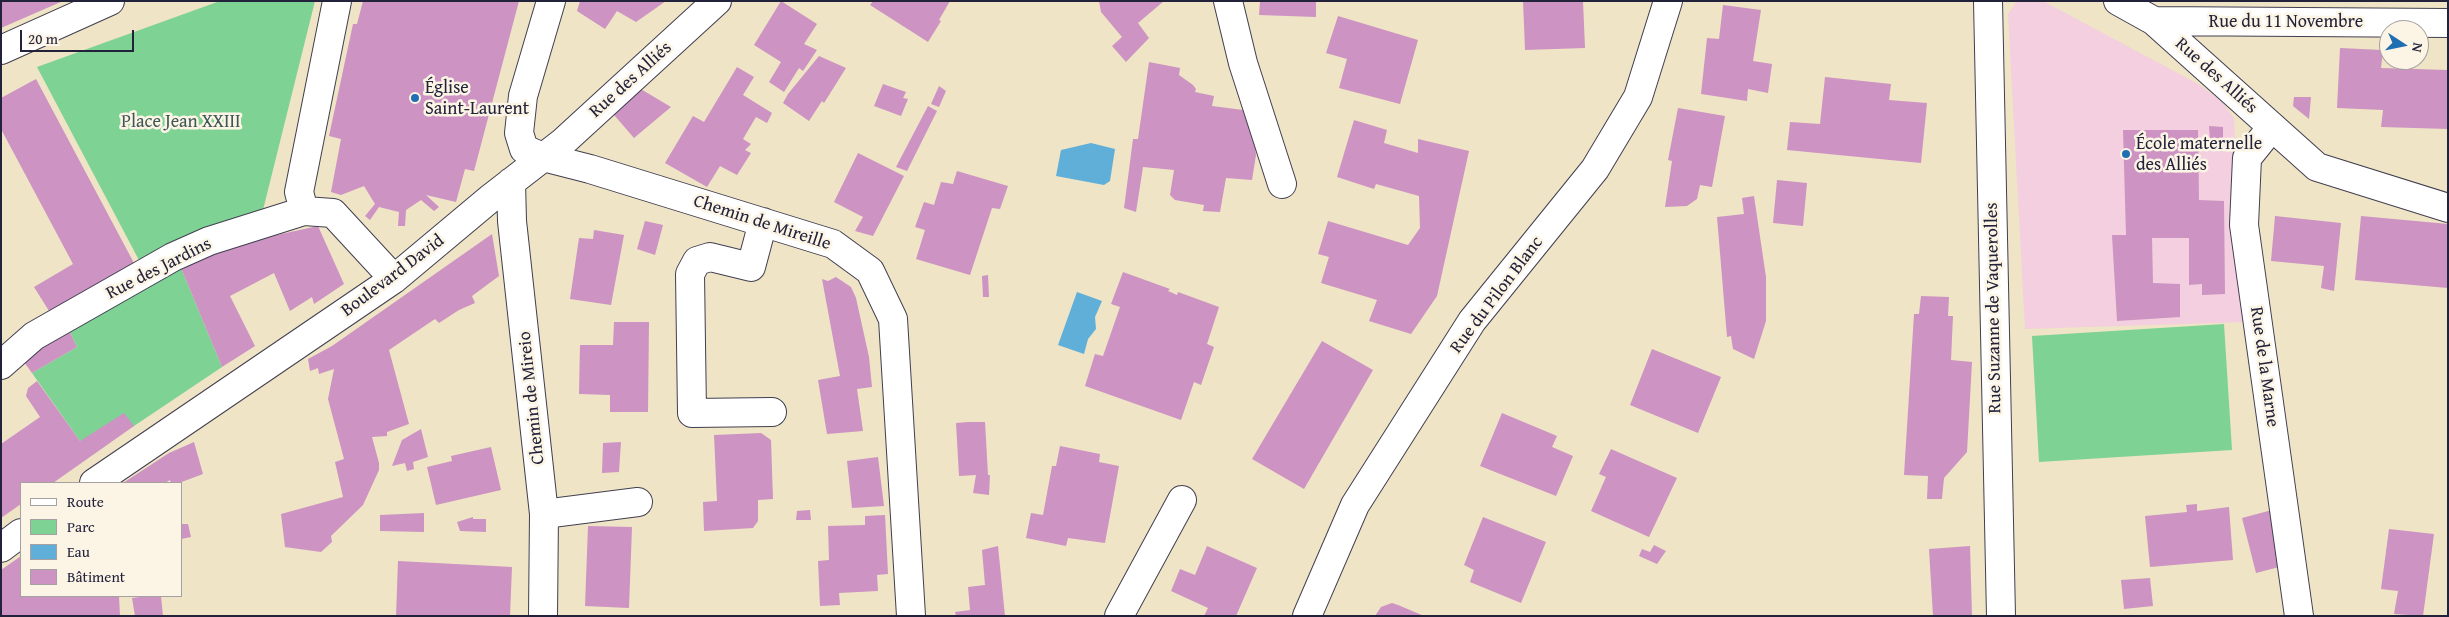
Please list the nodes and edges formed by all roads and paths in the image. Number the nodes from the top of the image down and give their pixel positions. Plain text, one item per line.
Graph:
1 (110, 1) edge
2 (337, 1) edge
3 (551, 1) edge
4 (717, 1) edge
5 (1228, 1) edge
6 (1668, 1) edge
7 (1988, 1) edge
8 (2118, 1) edge
9 (2154, 21) junction
10 (2448, 23) edge
11 (1, 50) edge
12 (2272, 126) junction
13 (543, 157) junction
14 (511, 182) junction
15 (1282, 184) dead end
16 (2448, 208) edge
17 (304, 211) junction
18 (763, 222) junction
19 (394, 279) junction
20 (1, 365) edge
21 (772, 412) dead end
22 (95, 482) edge
23 (1182, 500) dead end
24 (638, 502) dead end
25 (544, 514) junction
26 (20, 534) edge
27 (1, 548) edge
28 (543, 616) edge
29 (911, 616) edge
30 (1119, 616) edge
31 (1307, 616) edge
32 (2001, 616) edge
33 (2299, 616) edge

1 - 11 street
2 - 17 street
3 - 13 street
4 - 13 street, Rue des Alliés
5 - 15 street
6 - 31 street, Rue du Pilon Blanc
7 - 32 street, Rue Suzanne de Vaquerolles
8 - 9 street, Rue des Alliés
9 - 10 street, Rue du 11 Novembre
9 - 12 street, Rue des Alliés
12 - 16 street, Rue des Alliés
12 - 33 street, Rue de la Marne
13 - 14 street, Boulevard David
13 - 18 street, Chemin de Mireille
14 - 19 street, Boulevard David
14 - 25 street, Chemin de Mireio
17 - 19 street, Rue des Jardins
17 - 20 street, Rue des Jardins
18 - 21 street
18 - 29 street, Chemin de Mireille
19 - 22 street, Boulevard David
23 - 30 street
24 - 25 street
25 - 28 street, Chemin de Mireio
26 - 27 street

